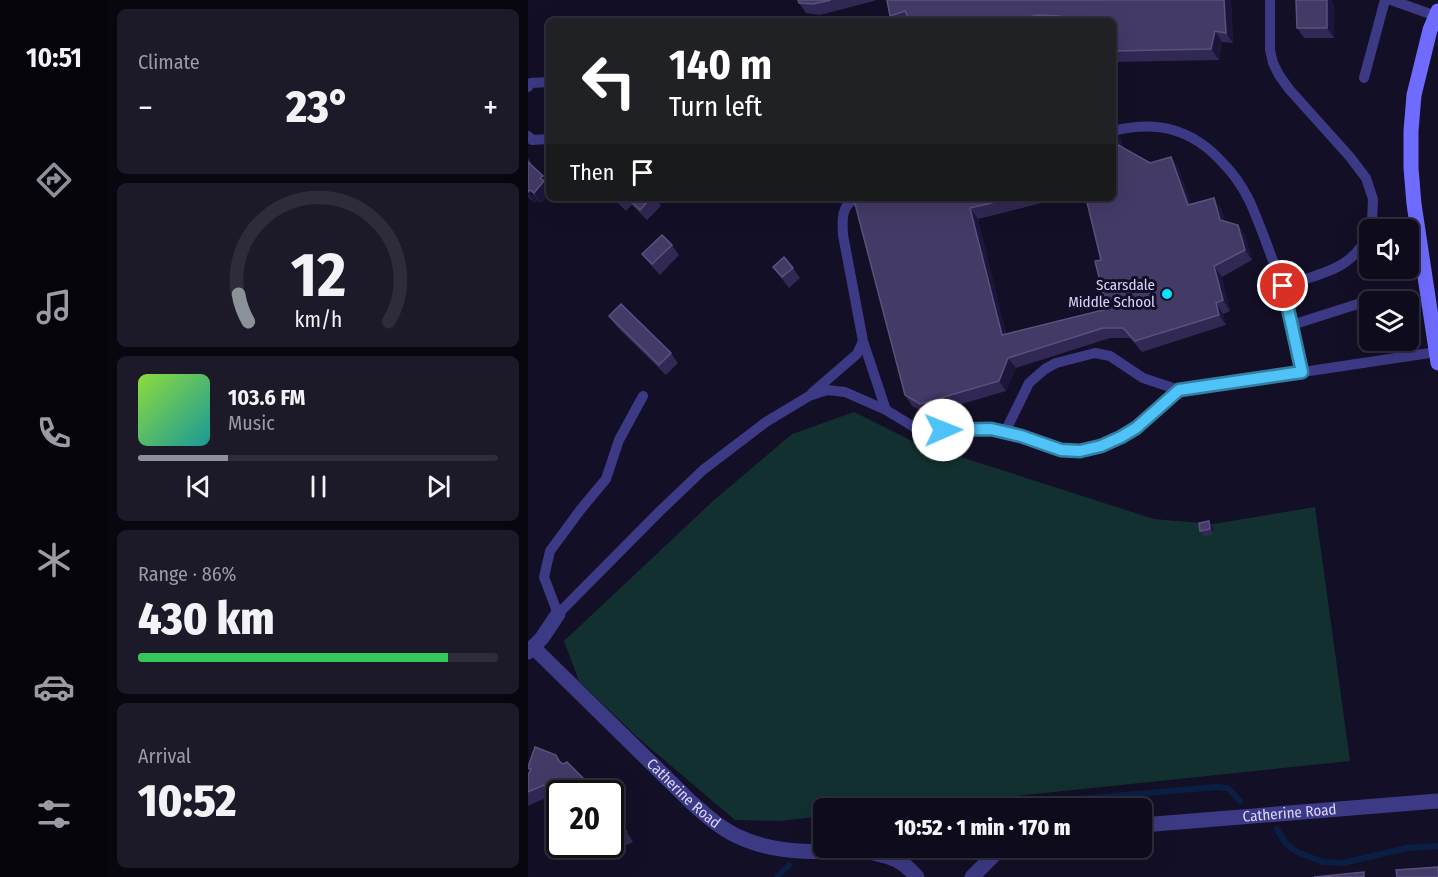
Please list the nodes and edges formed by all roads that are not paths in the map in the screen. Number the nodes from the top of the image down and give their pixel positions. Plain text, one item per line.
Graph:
1 (1270, 0) edge
2 (1385, 0) edge
3 (1391, 0) edge
4 (1437, 14) edge
5 (1364, 78) dead end
6 (546, 82) edge
7 (528, 87) edge
8 (1116, 130) edge
9 (528, 136) edge
10 (546, 139) edge
11 (850, 201) edge
12 (1372, 219) edge
13 (1359, 250) edge
14 (1283, 286) junction
15 (1359, 304) edge
16 (1434, 314) edge
17 (1292, 325) junction
18 (863, 342) junction
19 (1437, 358) edge
20 (1302, 372) junction
21 (1179, 390) junction
22 (643, 396) dead end
23 (809, 396) junction
24 (886, 410) junction
25 (1005, 432) junction
26 (558, 614) junction
27 (530, 649) edge
28 (1438, 801) edge
29 (1152, 824) edge
30 (813, 852) edge
31 (896, 858) edge
32 (991, 858) edge
33 (916, 877) edge
34 (972, 877) edge

1 - 12 lane
2 - 5 lane
3 - 4 lane
4 - 16 street
6 - 7 lane
8 - 14 lane
9 - 10 lane
11 - 18 lane
13 - 14 lane
14 - 17 lane
15 - 17 lane
16 - 19 street
17 - 20 lane
18 - 23 lane
18 - 24 lane
19 - 20 lane
20 - 21 lane
21 - 25 lane
21 - 25 lane
22 - 26 lane
23 - 24 lane
23 - 26 lane
24 - 25 lane
26 - 27 street
27 - 30 street, Catherine Road
28 - 29 street, Catherine Road
31 - 33 street
32 - 34 street

